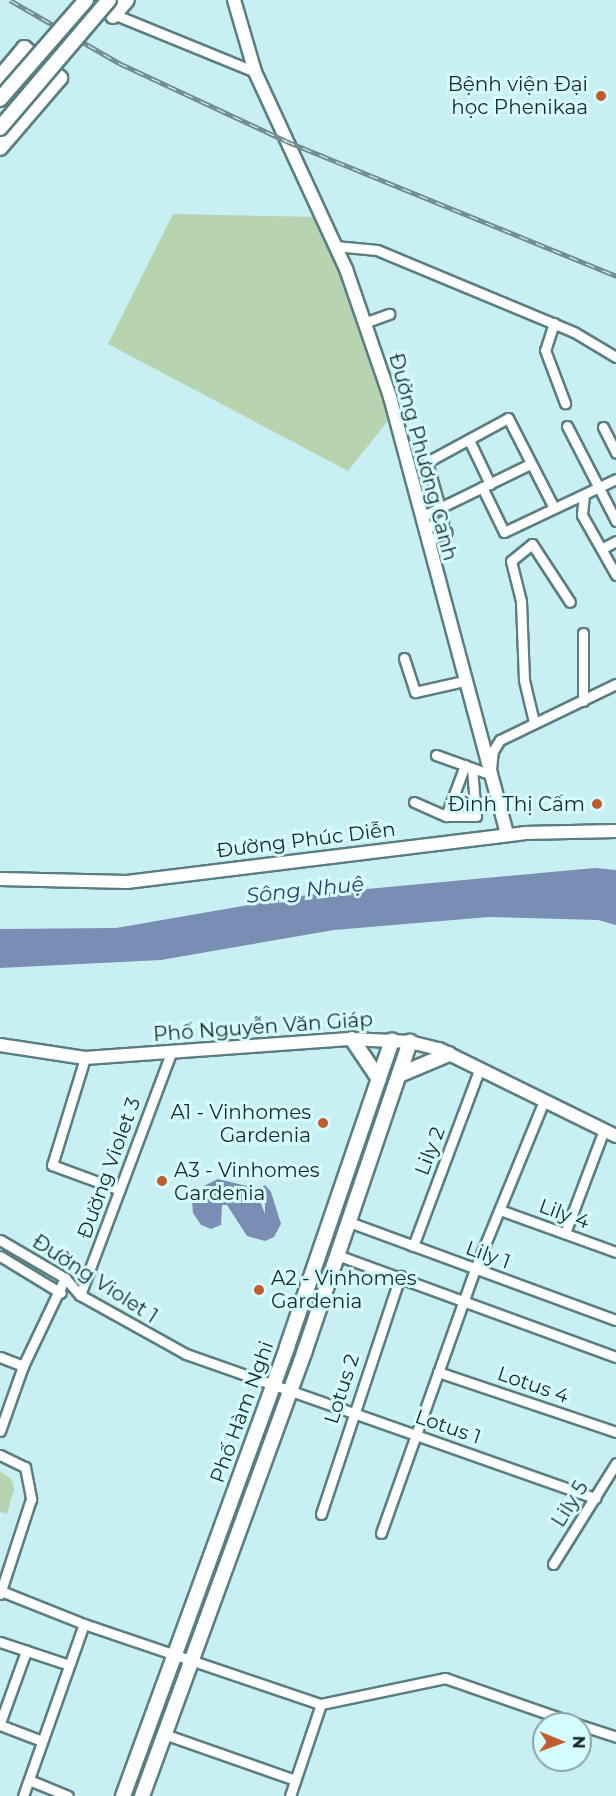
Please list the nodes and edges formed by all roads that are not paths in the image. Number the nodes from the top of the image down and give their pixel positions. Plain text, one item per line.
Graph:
1 (79, 0) edge
2 (86, 0) edge
3 (109, 0) edge
4 (128, 0) edge
5 (234, 0) edge
6 (113, 16) junction
7 (255, 72) junction
8 (0, 77) edge
9 (0, 99) edge
10 (0, 128) edge
11 (0, 148) edge
12 (335, 246) junction
13 (390, 314) dead end
14 (549, 321) junction
15 (364, 323) junction
16 (616, 357) edge
17 (565, 403) dead end
18 (567, 426) dead end
19 (603, 427) dead end
20 (469, 440) junction
21 (616, 453) edge
22 (530, 464) junction
23 (616, 479) edge
24 (486, 485) junction
25 (598, 487) junction
26 (584, 495) junction
27 (440, 508) junction
28 (554, 508) junction
29 (443, 521) dead end
30 (616, 521) edge
31 (424, 529) junction
32 (447, 532) dead end
33 (616, 541) edge
34 (603, 548) junction
35 (616, 575) edge
36 (570, 602) dead end
37 (583, 633) dead end
38 (404, 658) dead end
39 (464, 681) junction
40 (616, 684) edge
41 (583, 701) junction
42 (534, 722) junction
43 (436, 755) dead end
44 (469, 766) junction
45 (490, 776) junction
46 (414, 802) dead end
47 (446, 816) junction
48 (616, 831) edge
49 (507, 835) junction
50 (0, 879) edge
51 (352, 1039) junction
52 (392, 1040) junction
53 (410, 1041) junction
54 (0, 1045) edge
55 (171, 1053) junction
56 (449, 1054) junction
57 (85, 1058) junction
58 (480, 1068) junction
59 (399, 1075) junction
60 (379, 1079) junction
61 (544, 1101) junction
62 (604, 1130) junction
63 (616, 1136) edge
64 (120, 1191) junction
65 (500, 1210) junction
66 (349, 1222) junction
67 (565, 1233) junction
68 (0, 1240) edge
69 (413, 1246) junction
70 (616, 1252) edge
71 (337, 1255) junction
72 (0, 1256) edge
73 (475, 1269) junction
74 (400, 1276) junction
75 (65, 1278) junction
76 (61, 1293) junction
77 (80, 1295) junction
78 (464, 1299) junction
79 (616, 1320) edge
80 (0, 1357) edge
81 (616, 1358) edge
82 (23, 1366) junction
83 (438, 1372) junction
84 (273, 1384) junction
85 (290, 1391) junction
86 (353, 1413) junction
87 (0, 1431) edge
88 (616, 1432) edge
89 (416, 1434) junction
90 (0, 1455) edge
91 (616, 1463) edge
92 (595, 1498) junction
93 (321, 1514) dead end
94 (381, 1533) dead end
95 (553, 1564) dead end
96 (1, 1592) edge
97 (84, 1624) junction
98 (0, 1642) edge
99 (26, 1651) junction
100 (173, 1654) junction
101 (191, 1661) junction
102 (69, 1665) junction
103 (321, 1704) junction
104 (541, 1712) edge
105 (0, 1724) edge
106 (592, 1729) edge
107 (164, 1734) junction
108 (616, 1737) edge
109 (42, 1741) junction
110 (29, 1780) junction
111 (295, 1780) junction
112 (22, 1796) edge
113 (68, 1796) edge
114 (123, 1796) edge
115 (142, 1796) edge
116 (290, 1796) edge

1 - 6 street
2 - 9 main road, bridge
3 - 10 main road, bridge
4 - 6 main road
5 - 7 street, Đường Phương Canh
6 - 7 street
7 - 12 street, Đường Phương Canh
8 - 11 main road
12 - 14 street
12 - 15 street, Đường Phương Canh
13 - 15 street
14 - 16 street
14 - 17 street
15 - 31 street, Đường Phương Canh
18 - 25 street
19 - 21 street
20 - 22 street
20 - 24 street
20 - 27 street
22 - 24 street
22 - 28 street
23 - 25 street
24 - 27 street
24 - 28 street
25 - 26 street
25 - 30 street
26 - 28 street
26 - 34 street
27 - 31 street
29 - 31 street
31 - 32 street
31 - 39 street, Đường Phương Canh
33 - 34 street
34 - 35 street
36 - 42 street
37 - 41 street
38 - 39 street
39 - 45 street, Đường Phương Canh
40 - 41 street
41 - 42 street
42 - 45 street
43 - 44 street
44 - 45 street
44 - 47 street
44 - 47 street
45 - 49 street, Đường Phương Canh
46 - 47 street
48 - 49 street, Đường Phúc Diễn
49 - 50 street, Đường Phúc Diễn
51 - 52 street, Phố Nguyễn Văn Giáp
51 - 55 street, Phố Nguyễn Văn Giáp
51 - 60 main road
52 - 53 street, Phố Nguyễn Văn Giáp
52 - 60 main road, Phố Hàm Nghi
53 - 56 street, Phố Nguyễn Văn Giáp
53 - 59 main road, Phố Hàm Nghi
54 - 57 street, Phố Nguyễn Văn Giáp
55 - 57 street, Phố Nguyễn Văn Giáp
55 - 64 street, Đường Violet 3
56 - 58 street, Phố Nguyễn Văn Giáp
56 - 59 main road
57 - 64 street
58 - 61 street, Phố Nguyễn Văn Giáp
58 - 69 street, Lily 2
59 - 66 main road, Phố Hàm Nghi
60 - 84 main road, Phố Hàm Nghi
61 - 62 street, Phố Nguyễn Văn Giáp
61 - 65 street
62 - 63 street, Phố Nguyễn Văn Giáp
62 - 67 street
64 - 77 street, Đường Violet 3
65 - 67 street, Lily 4
65 - 73 street
66 - 69 street, Lily 1
66 - 71 main road, Phố Hàm Nghi
67 - 70 street, Lily 4
68 - 75 street, Đường Violet 1
69 - 73 street, Lily 1
71 - 74 street
71 - 85 main road, Phố Hàm Nghi
72 - 76 street
73 - 78 street
73 - 79 street, Lily 1
74 - 78 street
74 - 86 street, Lotus 2
75 - 76 street
75 - 77 street, Đường Violet 1
76 - 82 street
77 - 84 street, Đường Violet 1
78 - 81 street
78 - 83 street
80 - 82 street
82 - 87 street
83 - 88 street, Lotus 4
83 - 89 street
84 - 85 street, Đường Violet 1
84 - 100 main road, Phố Hàm Nghi
85 - 86 street, Lotus 1
85 - 101 main road, Phố Hàm Nghi
86 - 89 street, Lotus 1
86 - 93 street, Lotus 2
89 - 92 street, Lotus 1
89 - 94 street
90 - 96 street
91 - 92 street, Lily 5
92 - 95 street, Lily 5
96 - 97 street
97 - 100 street
97 - 102 street
98 - 99 street
99 - 102 street
99 - 105 street
100 - 101 street
100 - 114 main road, Phố Hàm Nghi
101 - 103 street
101 - 107 main road, Phố Hàm Nghi
102 - 109 street
103 - 104 street
103 - 111 street
105 - 109 street
106 - 108 street
107 - 111 street
107 - 115 main road, Phố Hàm Nghi
109 - 110 street
110 - 112 street
110 - 113 street
111 - 116 street

